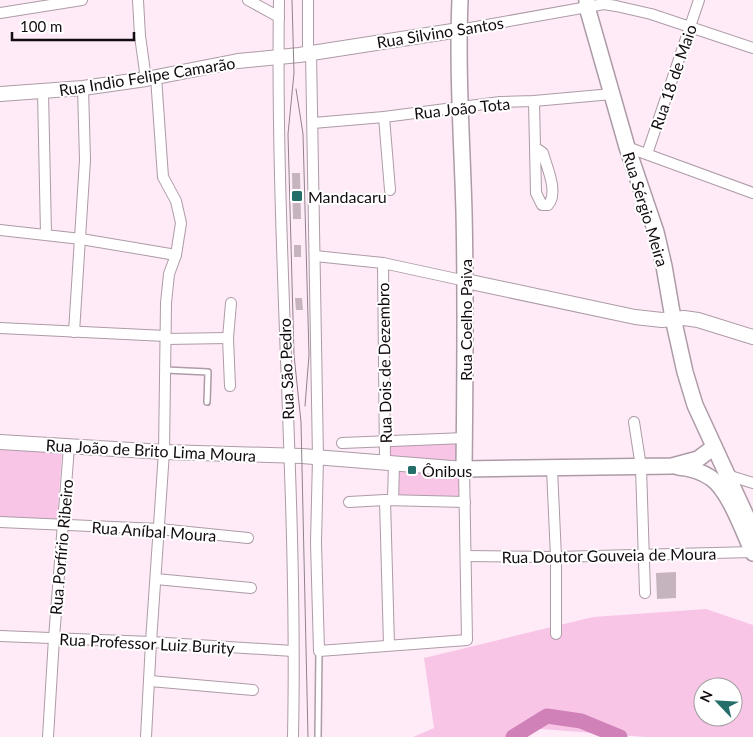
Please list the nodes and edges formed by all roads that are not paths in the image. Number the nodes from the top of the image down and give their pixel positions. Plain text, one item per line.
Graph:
1 (82, 0) edge
2 (138, 0) edge
3 (248, 0) edge
4 (279, 0) edge
5 (308, 0) edge
6 (460, 0) edge
7 (699, 0) edge
8 (587, 4) edge
9 (0, 13) edge
10 (279, 17) junction
11 (690, 26) junction
12 (459, 30) junction
13 (753, 48) edge
14 (310, 53) junction
15 (293, 55) joint
16 (278, 56) junction
17 (151, 78) junction
18 (83, 88) junction
19 (43, 92) junction
20 (0, 94) edge
21 (612, 94) junction
22 (534, 101) junction
23 (462, 107) junction
24 (384, 117) junction
25 (313, 123) junction
26 (627, 147) junction
27 (536, 148) junction
28 (647, 154) junction
29 (390, 190) dead end
30 (753, 192) edge
31 (0, 230) edge
32 (46, 234) junction
33 (81, 239) junction
34 (176, 255) junction
35 (315, 256) junction
36 (383, 263) junction
37 (466, 281) junction
38 (231, 303) dead end
39 (672, 318) junction
40 (0, 328) edge
41 (74, 332) junction
42 (753, 337) edge
43 (166, 338) junction
44 (228, 338) junction
45 (166, 370) junction
46 (230, 386) dead end
47 (207, 402) dead end
48 (634, 422) dead end
49 (464, 438) junction
50 (385, 441) junction
51 (0, 442) edge
52 (342, 443) dead end
53 (69, 447) junction
54 (714, 447) junction
55 (164, 452) junction
56 (296, 456) junction
57 (318, 458) junction
58 (390, 464) junction
59 (672, 466) junction
60 (641, 467) junction
61 (464, 469) junction
62 (552, 469) junction
63 (727, 475) junction
64 (753, 483) edge
65 (389, 500) junction
66 (349, 502) dead end
67 (464, 502) junction
68 (0, 522) edge
69 (62, 525) junction
70 (159, 530) junction
71 (753, 531) edge
72 (248, 538) dead end
73 (753, 552) edge
74 (643, 555) junction
75 (466, 556) junction
76 (556, 557) junction
77 (156, 579) junction
78 (252, 588) dead end
79 (645, 593) dead end
80 (556, 634) dead end
81 (0, 636) edge
82 (54, 638) junction
83 (151, 642) junction
84 (389, 645) junction
85 (319, 650) junction
86 (293, 651) junction
87 (150, 681) junction
88 (254, 690) dead end
89 (48, 737) edge
90 (146, 737) edge
91 (293, 737) edge
92 (318, 737) edge

1 - 9 street
2 - 17 street
3 - 10 street
4 - 10 street, Rua São Pedro
5 - 14 street, Rua São Pedro
6 - 12 main road, Rua Coelho Paiva
7 - 11 street, Rua 18 de Maio
8 - 11 street, Rua Silvino Santos
8 - 12 street, Rua Silvino Santos
8 - 21 main road, Rua Sérgio Meira
10 - 16 street, Rua São Pedro
11 - 13 street, Rua Silvino Santos
11 - 28 street, Rua 18 de Maio
12 - 14 street, Rua Silvino Santos
12 - 23 main road, Rua Coelho Paiva
14 - 15 street, Rua Silvino Santos
14 - 25 street, Rua São Pedro
15 - 16 street, Rua Indio Felipe Camarão
16 - 17 street, Rua Indio Felipe Camarão
16 - 56 street, Rua São Pedro
17 - 18 street, Rua Indio Felipe Camarão
17 - 34 street
18 - 19 street, Rua Indio Felipe Camarão
18 - 33 street
19 - 20 street, Rua Indio Felipe Camarão
19 - 32 street
21 - 22 street, Rua João Tota
21 - 26 main road, Rua Sérgio Meira
22 - 23 street, Rua João Tota
22 - 27 street
23 - 24 street, Rua João Tota
23 - 37 main road, Rua Coelho Paiva
24 - 25 street, Rua João Tota
24 - 29 street
25 - 35 street, Rua São Pedro
26 - 28 street
26 - 39 main road, Rua Sérgio Meira
27 - 27 street
28 - 30 street
31 - 32 street
32 - 33 street
33 - 34 street
33 - 41 street
34 - 43 street
35 - 36 street
35 - 57 street, Rua São Pedro
36 - 37 street
36 - 50 street, Rua Dois de Dezembro
37 - 39 street
37 - 49 main road, Rua Coelho Paiva
38 - 44 street
39 - 42 street
39 - 54 main road, Rua Sérgio Meira
40 - 41 street
41 - 43 street
43 - 44 street
43 - 45 street
44 - 46 street
45 - 47 lane
45 - 55 street
48 - 60 street
49 - 50 street
49 - 61 main road, Rua Coelho Paiva
50 - 52 street
50 - 58 street, Rua Dois de Dezembro
51 - 53 street, Rua João de Brito Lima Moura
53 - 55 street, Rua João de Brito Lima Moura
53 - 69 street, Rua Porfírio Ribeiro
54 - 59 main road
54 - 63 main road, Rua Sérgio Meira
55 - 56 street, Rua João de Brito Lima Moura
55 - 70 street
56 - 57 street, Rua João de Brito Lima Moura
56 - 86 street, Rua São Pedro
57 - 58 street, Rua João de Brito Lima Moura
57 - 85 street, Rua São Pedro
58 - 61 street, Rua João de Brito Lima Moura
58 - 65 street, Rua Dois de Dezembro
59 - 60 main road
59 - 73 main road
60 - 62 main road
60 - 74 street
61 - 62 main road
61 - 67 street, Rua Coelho Paiva
62 - 76 street
63 - 64 street
63 - 71 main road, Rua Sérgio Meira
65 - 66 street
65 - 67 street
65 - 84 street, Rua Dois de Dezembro
67 - 75 street, Rua Coelho Paiva
68 - 69 street, Rua Aníbal Moura
69 - 70 street, Rua Aníbal Moura
69 - 82 street, Rua Porfírio Ribeiro
70 - 72 street, Rua Aníbal Moura
70 - 77 street
73 - 74 street, Rua Doutor Gouveia de Moura
74 - 76 street, Rua Doutor Gouveia de Moura
74 - 79 street
75 - 76 street, Rua Doutor Gouveia de Moura
75 - 84 street, Rua Coelho Paiva
76 - 80 street
77 - 78 street
77 - 83 street
81 - 82 street, Rua Professor Luiz Burity
82 - 83 street, Rua Professor Luiz Burity
82 - 89 street, Rua Porfírio Ribeiro
83 - 86 street, Rua Professor Luiz Burity
83 - 87 street
84 - 85 street
85 - 92 lane
86 - 91 street, Rua São Pedro
87 - 88 street
87 - 90 street

